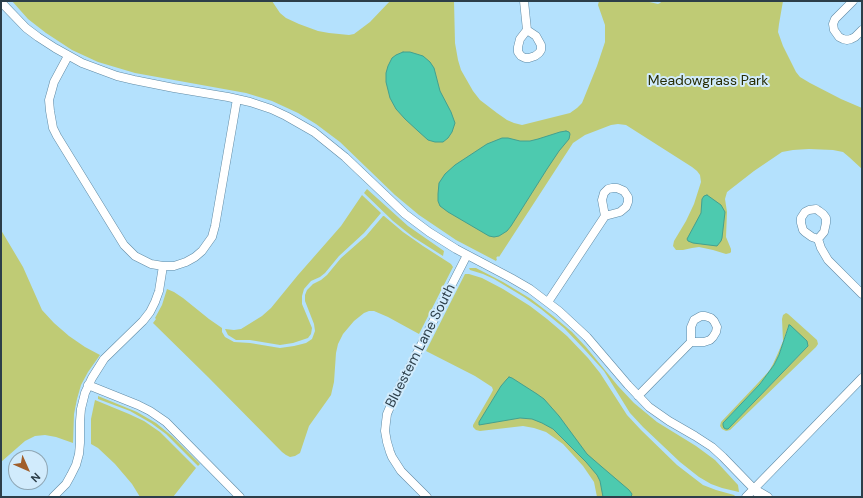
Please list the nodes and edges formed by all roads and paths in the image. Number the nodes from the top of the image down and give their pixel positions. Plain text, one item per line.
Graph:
1 (524, 1) edge
2 (853, 1) edge
3 (1, 3) edge
4 (527, 30) dead end
5 (862, 30) edge
6 (68, 56) junction
7 (237, 99) junction
8 (605, 216) dead end
9 (818, 239) dead end
10 (467, 255) junction
11 (163, 266) junction
12 (862, 294) edge
13 (548, 302) junction
14 (691, 342) dead end
15 (862, 378) edge
16 (88, 386) junction
17 (638, 396) junction
18 (754, 488) junction
19 (53, 497) edge
20 (240, 497) edge
21 (427, 497) edge
22 (746, 497) edge
23 (760, 497) edge
24 (768, 497) edge

1 - 4 street
2 - 5 street
3 - 6 street
6 - 7 street
6 - 11 street
7 - 10 street
7 - 11 street
8 - 13 street
9 - 12 street
10 - 13 street
10 - 21 street, Bluestem Lane South
11 - 16 street
13 - 17 street
14 - 17 street
15 - 18 street
16 - 19 street
16 - 20 street
17 - 18 street
18 - 22 street
18 - 23 street
18 - 24 street

